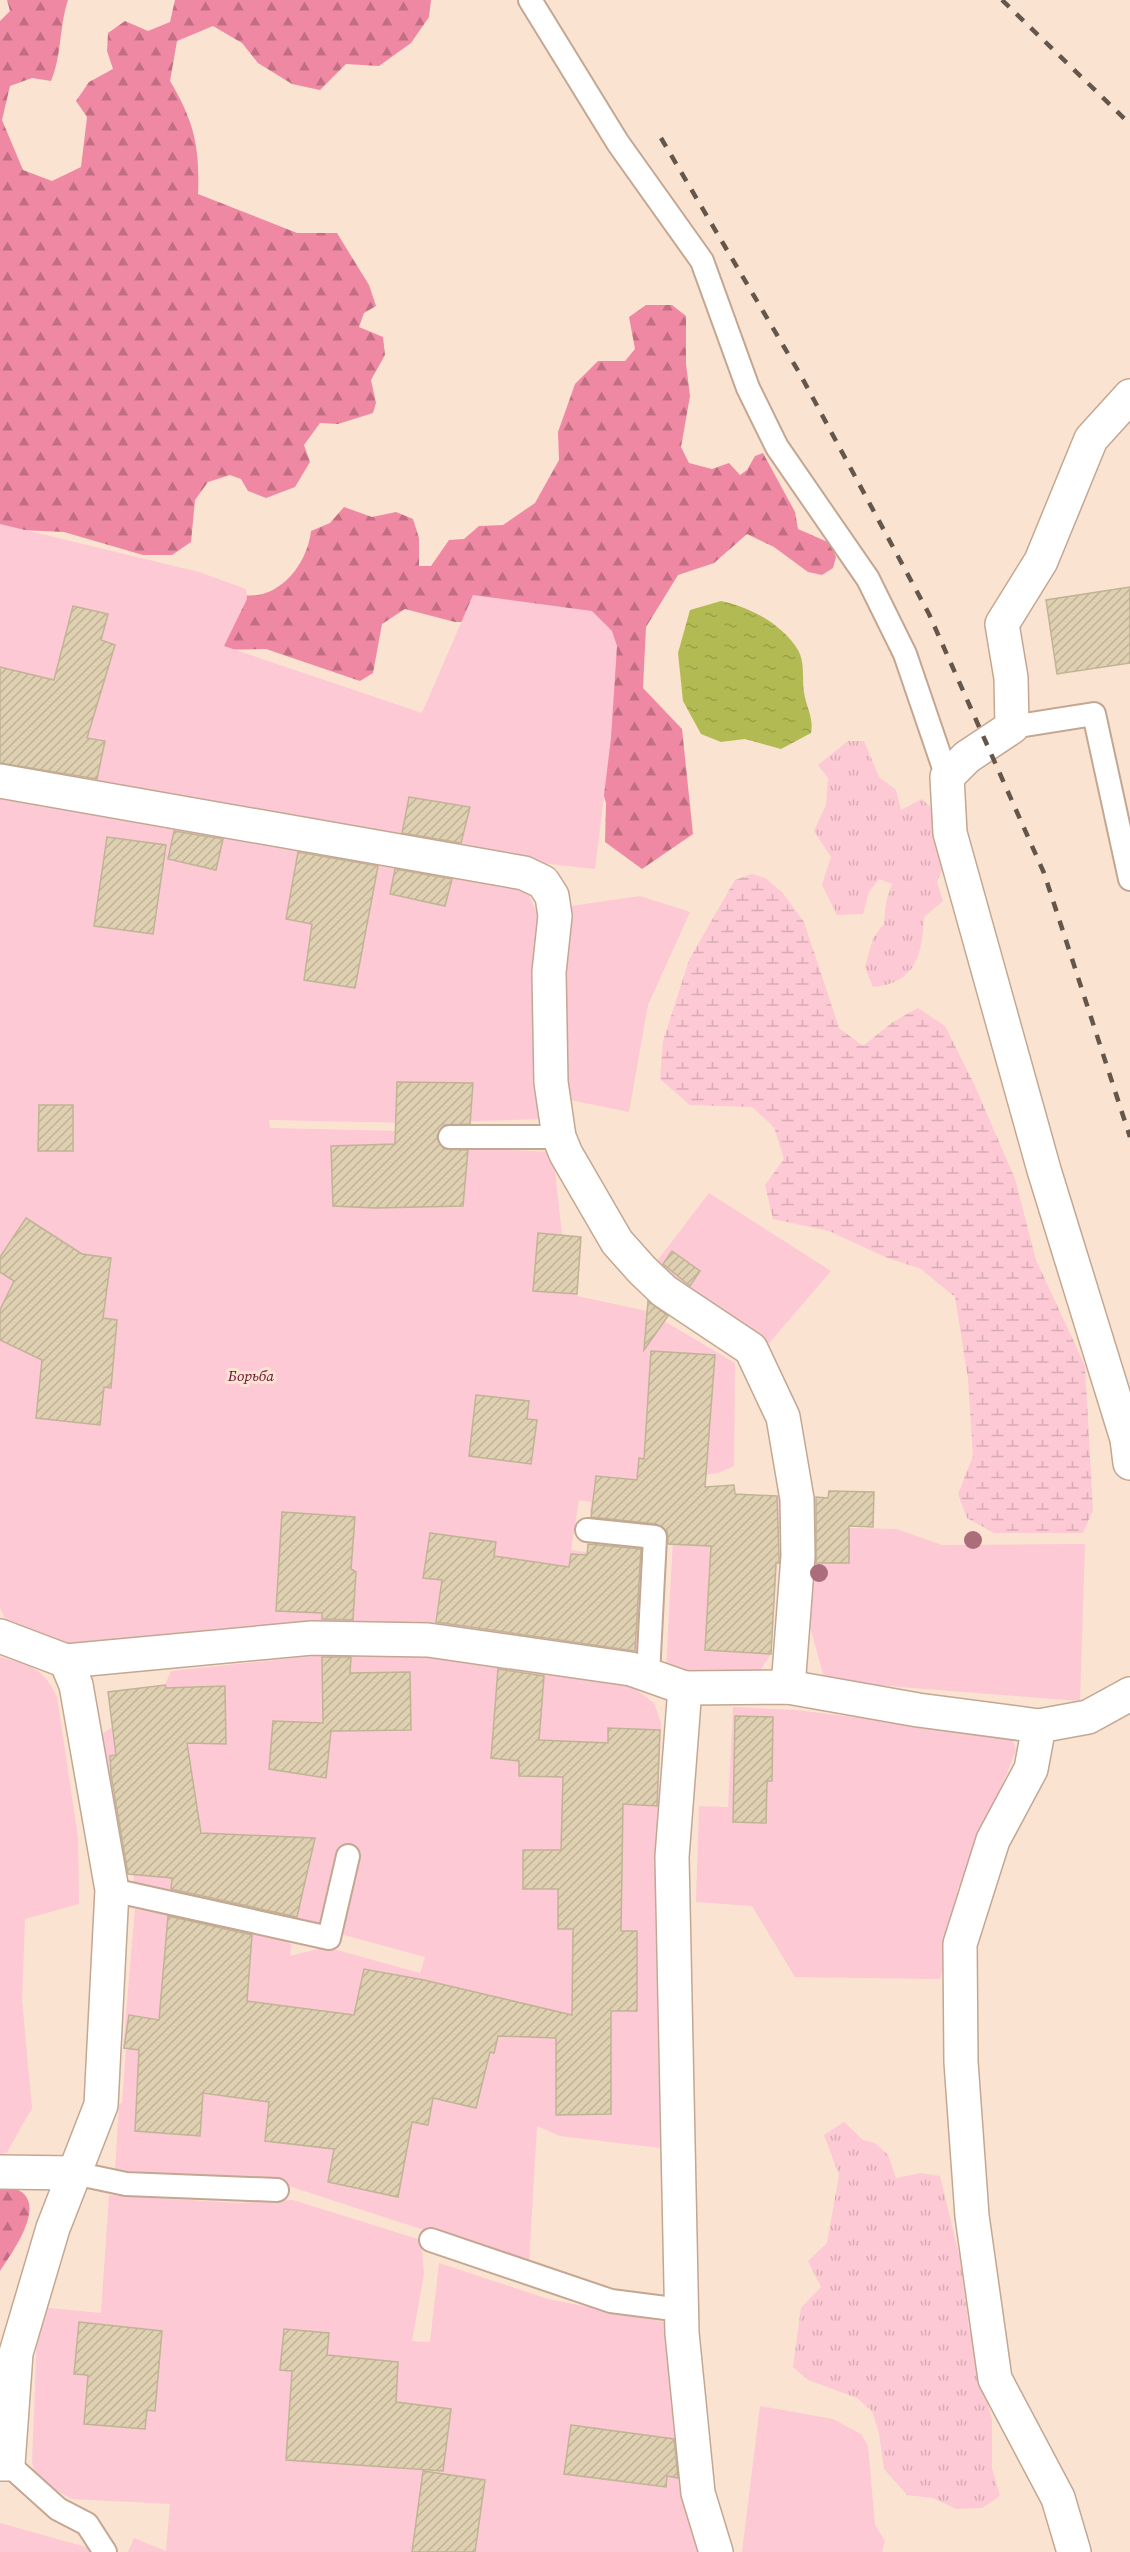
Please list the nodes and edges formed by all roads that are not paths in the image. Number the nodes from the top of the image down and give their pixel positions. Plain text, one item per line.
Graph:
1 (530, 0) edge
2 (1130, 396) edge
3 (1012, 727) junction
4 (947, 777) junction
5 (0, 782) edge
6 (1130, 879) edge
7 (450, 1137) dead end
8 (559, 1137) junction
9 (1130, 1463) edge
10 (587, 1530) dead end
11 (0, 1636) edge
12 (66, 1661) junction
13 (648, 1675) junction
14 (788, 1687) junction
15 (685, 1688) junction
16 (1130, 1695) edge
17 (1039, 1726) junction
18 (348, 1856) dead end
19 (112, 1890) junction
20 (0, 2172) edge
21 (74, 2173) junction
22 (277, 2190) dead end
23 (431, 2240) dead end
24 (681, 2310) junction
25 (4, 2464) edge
26 (105, 2552) edge
27 (717, 2552) edge
28 (1074, 2552) edge

1 - 4 lane
2 - 3 street
3 - 4 street
3 - 6 lane
4 - 9 street
5 - 8 street
7 - 8 lane
8 - 14 street
10 - 13 lane
11 - 12 street
12 - 13 street
12 - 19 street
13 - 15 street
14 - 15 street
14 - 17 street
15 - 24 street
16 - 17 street
17 - 28 street
18 - 19 lane
19 - 21 street
20 - 21 street
21 - 22 lane
21 - 25 street
23 - 24 lane
24 - 27 street
25 - 26 lane

